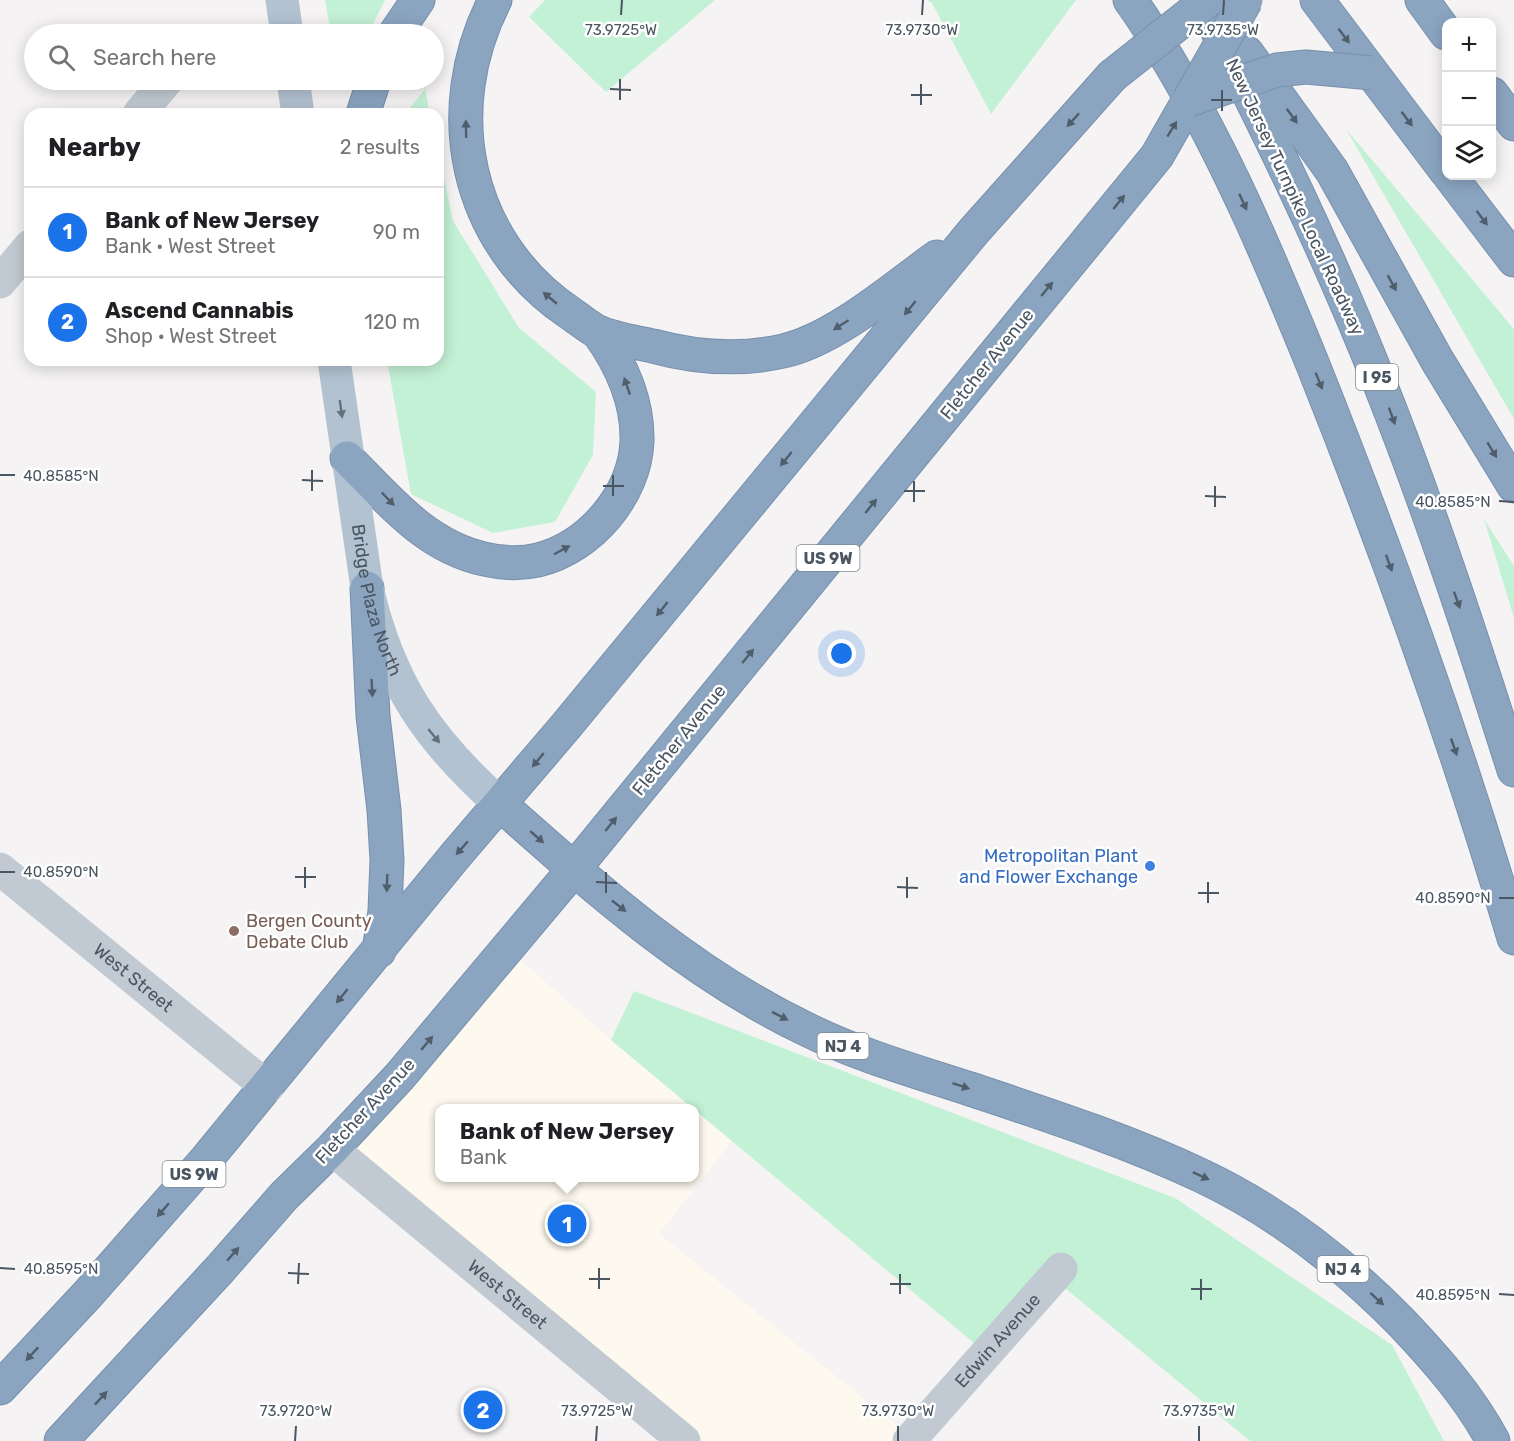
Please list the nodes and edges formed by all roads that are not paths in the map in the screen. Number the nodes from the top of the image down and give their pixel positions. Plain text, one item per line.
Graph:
1 (282, 0) edge
2 (418, 0) edge
3 (495, 0) edge
4 (1130, 0) edge
5 (1202, 0) edge
6 (1209, 0) edge
7 (1246, 0) edge
8 (1317, 0) edge
9 (1422, 0) edge
10 (285, 24) edge
11 (402, 24) edge
12 (1442, 28) edge
13 (1372, 72) junction
14 (1263, 75) junction
15 (159, 90) edge
16 (294, 90) edge
17 (371, 90) edge
18 (1190, 100) junction
19 (1496, 101) edge
20 (144, 108) edge
21 (297, 108) edge
22 (365, 108) edge
23 (1514, 124) edge
24 (1442, 166) edge
25 (1453, 180) edge
26 (974, 231) junction
27 (24, 253) edge
28 (1514, 260) edge
29 (0, 282) edge
30 (598, 332) junction
31 (335, 366) edge
32 (348, 458) junction
33 (1514, 486) edge
34 (368, 588) junction
35 (1514, 770) edge
36 (500, 804) junction
37 (0, 869) edge
38 (574, 869) junction
39 (1514, 938) edge
40 (379, 951) junction
41 (267, 1087) junction
42 (332, 1149) junction
43 (1061, 1269) dead end
44 (0, 1388) edge
45 (62, 1441) edge
46 (684, 1441) edge
47 (909, 1441) edge
48 (1493, 1441) edge

1 - 10 main road
2 - 11 highway
30 -> 3 highway
4 -> 39 highway
5 -> 35 highway, New Jersey Turnpike Local Roadway / I 95
6 - 14 highway
6 -> 26 highway, US 9W, bridge
7 - 18 highway, Fletcher Avenue / US 9W, bridge
8 -> 13 highway
9 - 12 highway
13 - 14 highway, bridge
13 -> 24 highway
14 - 18 highway, bridge
14 -> 33 highway
15 - 20 street
16 - 21 main road
17 - 22 highway
38 -> 18 highway, Fletcher Avenue / US 9W
19 - 23 highway
25 -> 28 highway
26 -> 30 highway
26 -> 36 highway, US 9W
27 - 29 street
32 -> 30 highway
31 -> 32 main road, Bridge Plaza North
32 - 34 main road, Bridge Plaza North
34 -> 36 main road, Bridge Plaza North
34 -> 40 highway
36 -> 38 highway, NJ 4
36 -> 40 highway, US 9W
37 - 41 street, West Street
42 -> 38 highway, Fletcher Avenue / US 9W
38 -> 48 highway, NJ 4
40 -> 41 highway, US 9W
41 -> 44 highway, US 9W
45 -> 42 highway, Fletcher Avenue / US 9W
42 - 46 street, West Street
43 - 47 street, Edwin Avenue

